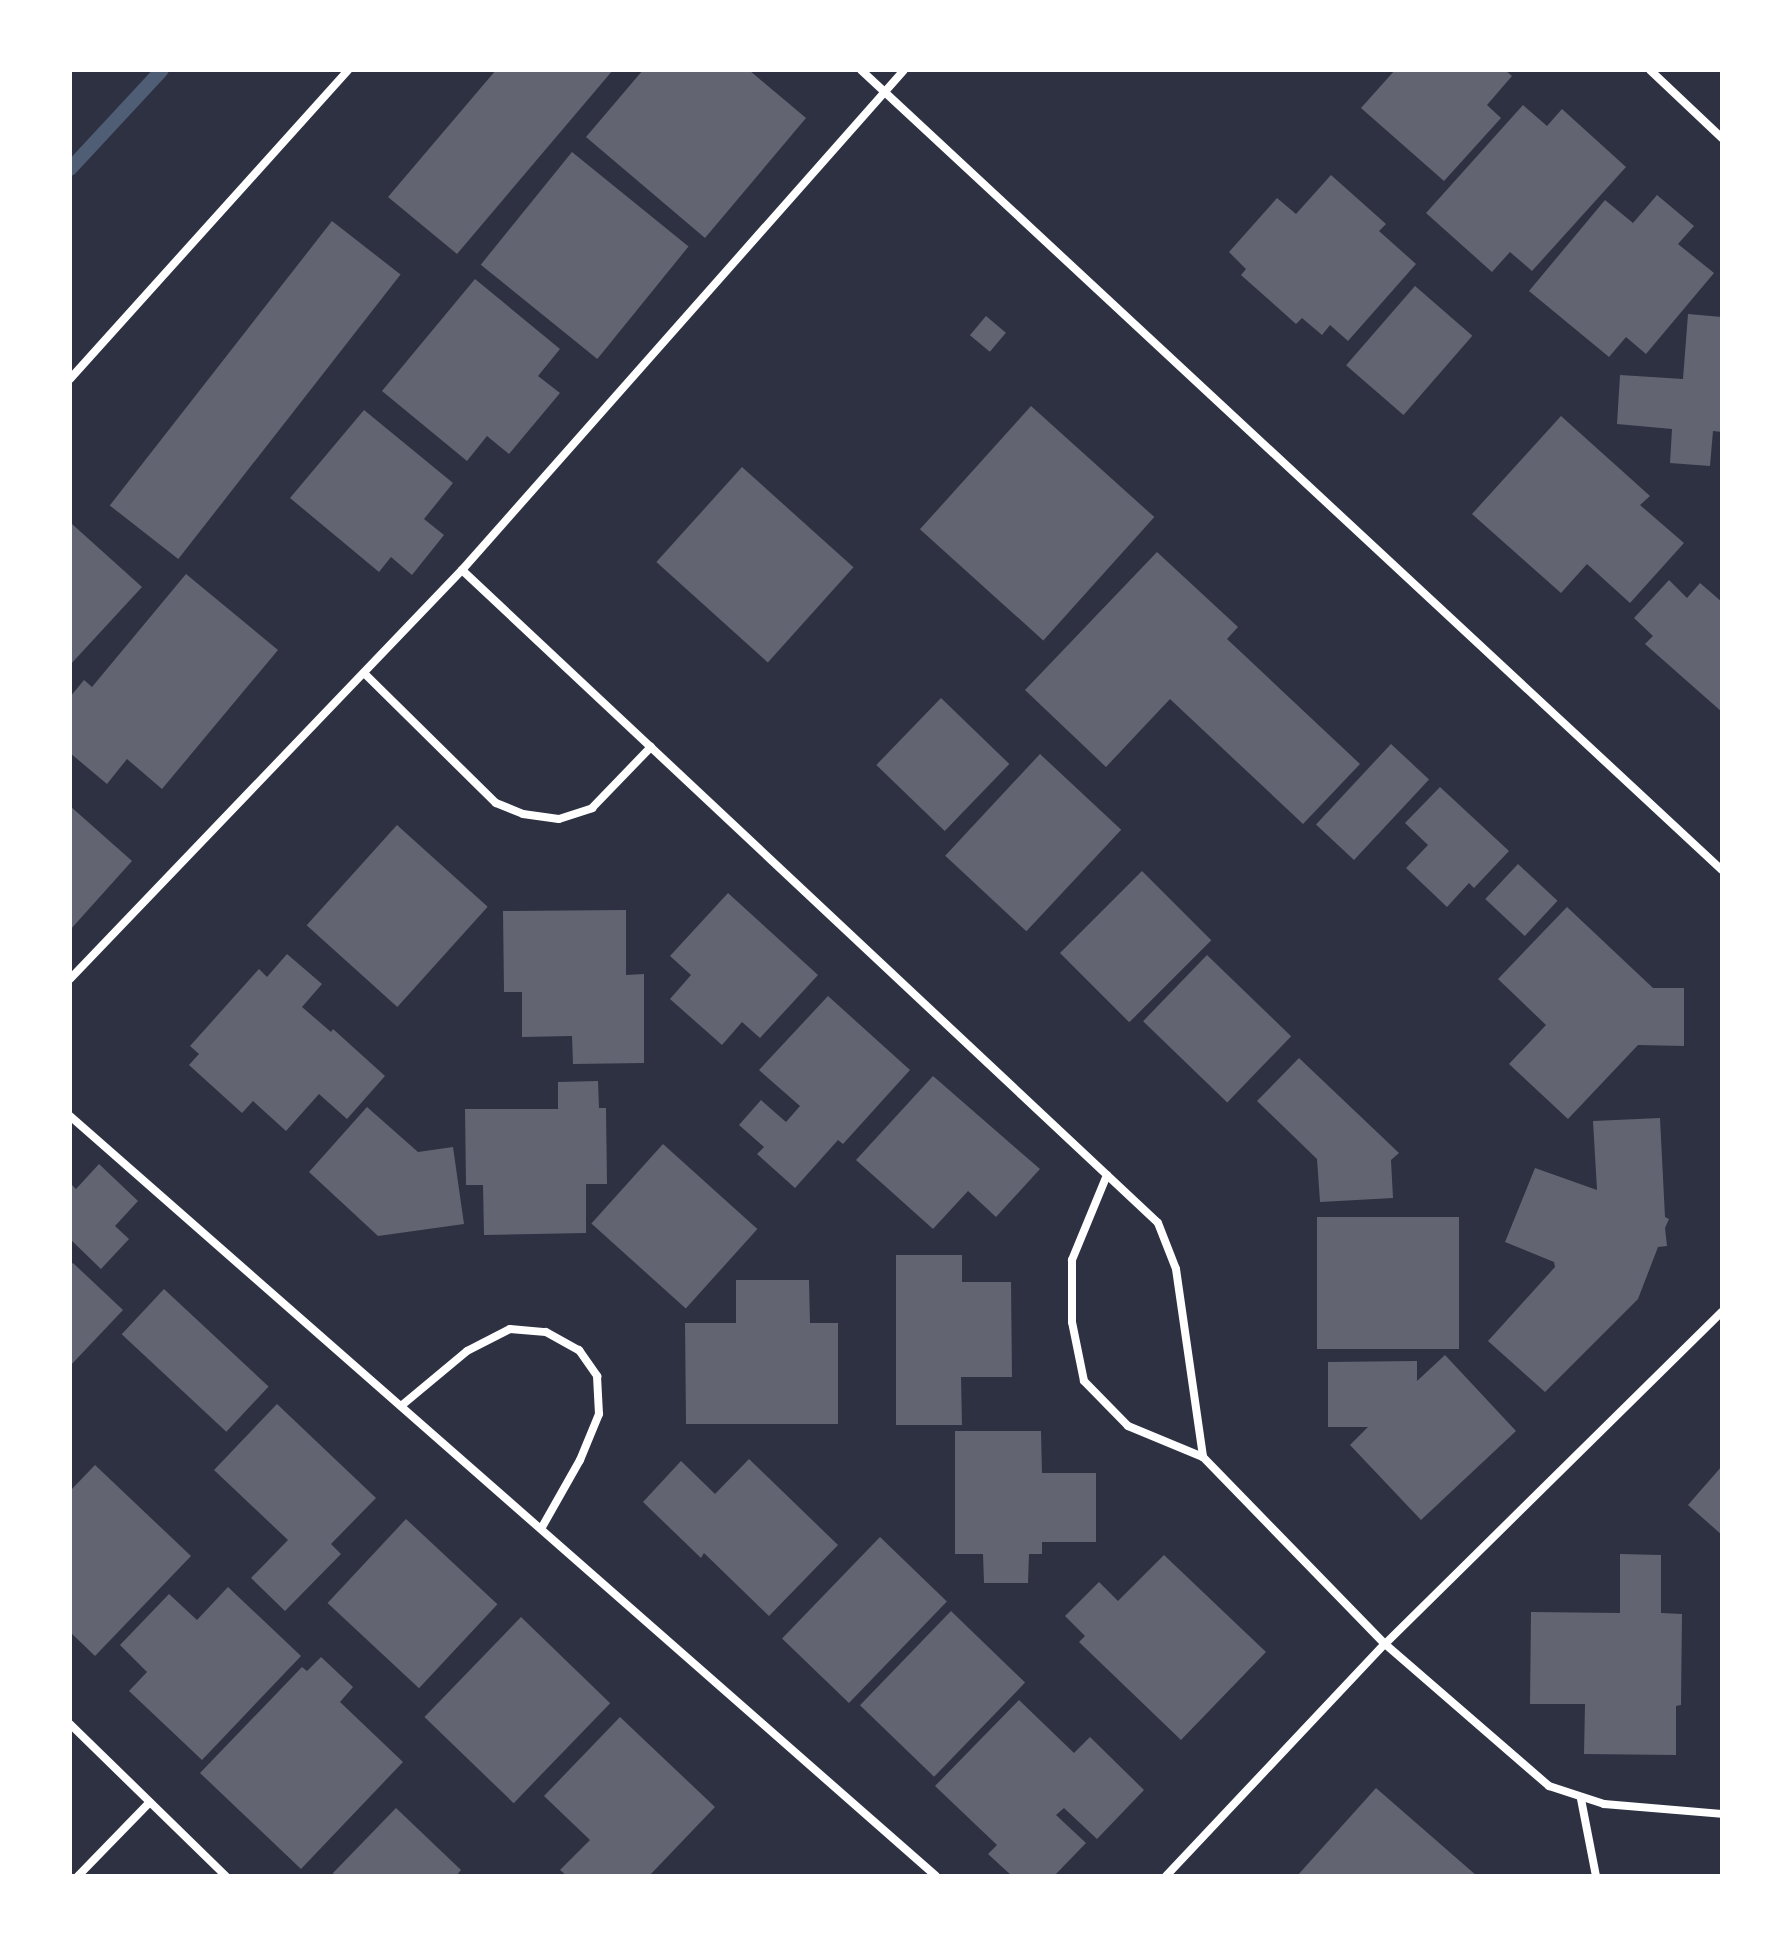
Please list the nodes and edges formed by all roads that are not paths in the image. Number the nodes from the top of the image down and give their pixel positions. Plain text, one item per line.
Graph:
1 (348, 70) edge
2 (861, 70) edge
3 (904, 70) edge
4 (1650, 70) edge
5 (884, 92) junction
6 (1722, 138) edge
7 (70, 379) edge
8 (462, 570) junction
9 (364, 673) junction
10 (651, 747) junction
11 (1722, 870) edge
12 (70, 979) edge
13 (70, 1116) edge
14 (1107, 1175) junction
15 (1722, 1312) edge
16 (401, 1406) junction
17 (1203, 1457) junction
18 (541, 1529) junction
19 (1385, 1644) junction
20 (70, 1724) edge
21 (1581, 1799) junction
22 (150, 1802) junction
23 (1722, 1814) edge
24 (78, 1876) edge
25 (226, 1876) edge
26 (936, 1876) edge
27 (1166, 1876) edge
28 (1596, 1876) edge

1 - 7 street
2 - 5 street
3 - 5 street
4 - 6 street
5 - 8 street
5 - 11 street
8 - 9 street
8 - 10 street
9 - 10 street
9 - 12 street
10 - 14 street
13 - 16 street
14 - 17 street
14 - 17 street
15 - 19 street
16 - 18 street
16 - 18 street
17 - 19 street
18 - 26 street
19 - 21 street
19 - 27 street
20 - 22 street
21 - 23 street
21 - 28 street
22 - 24 street
22 - 25 street

